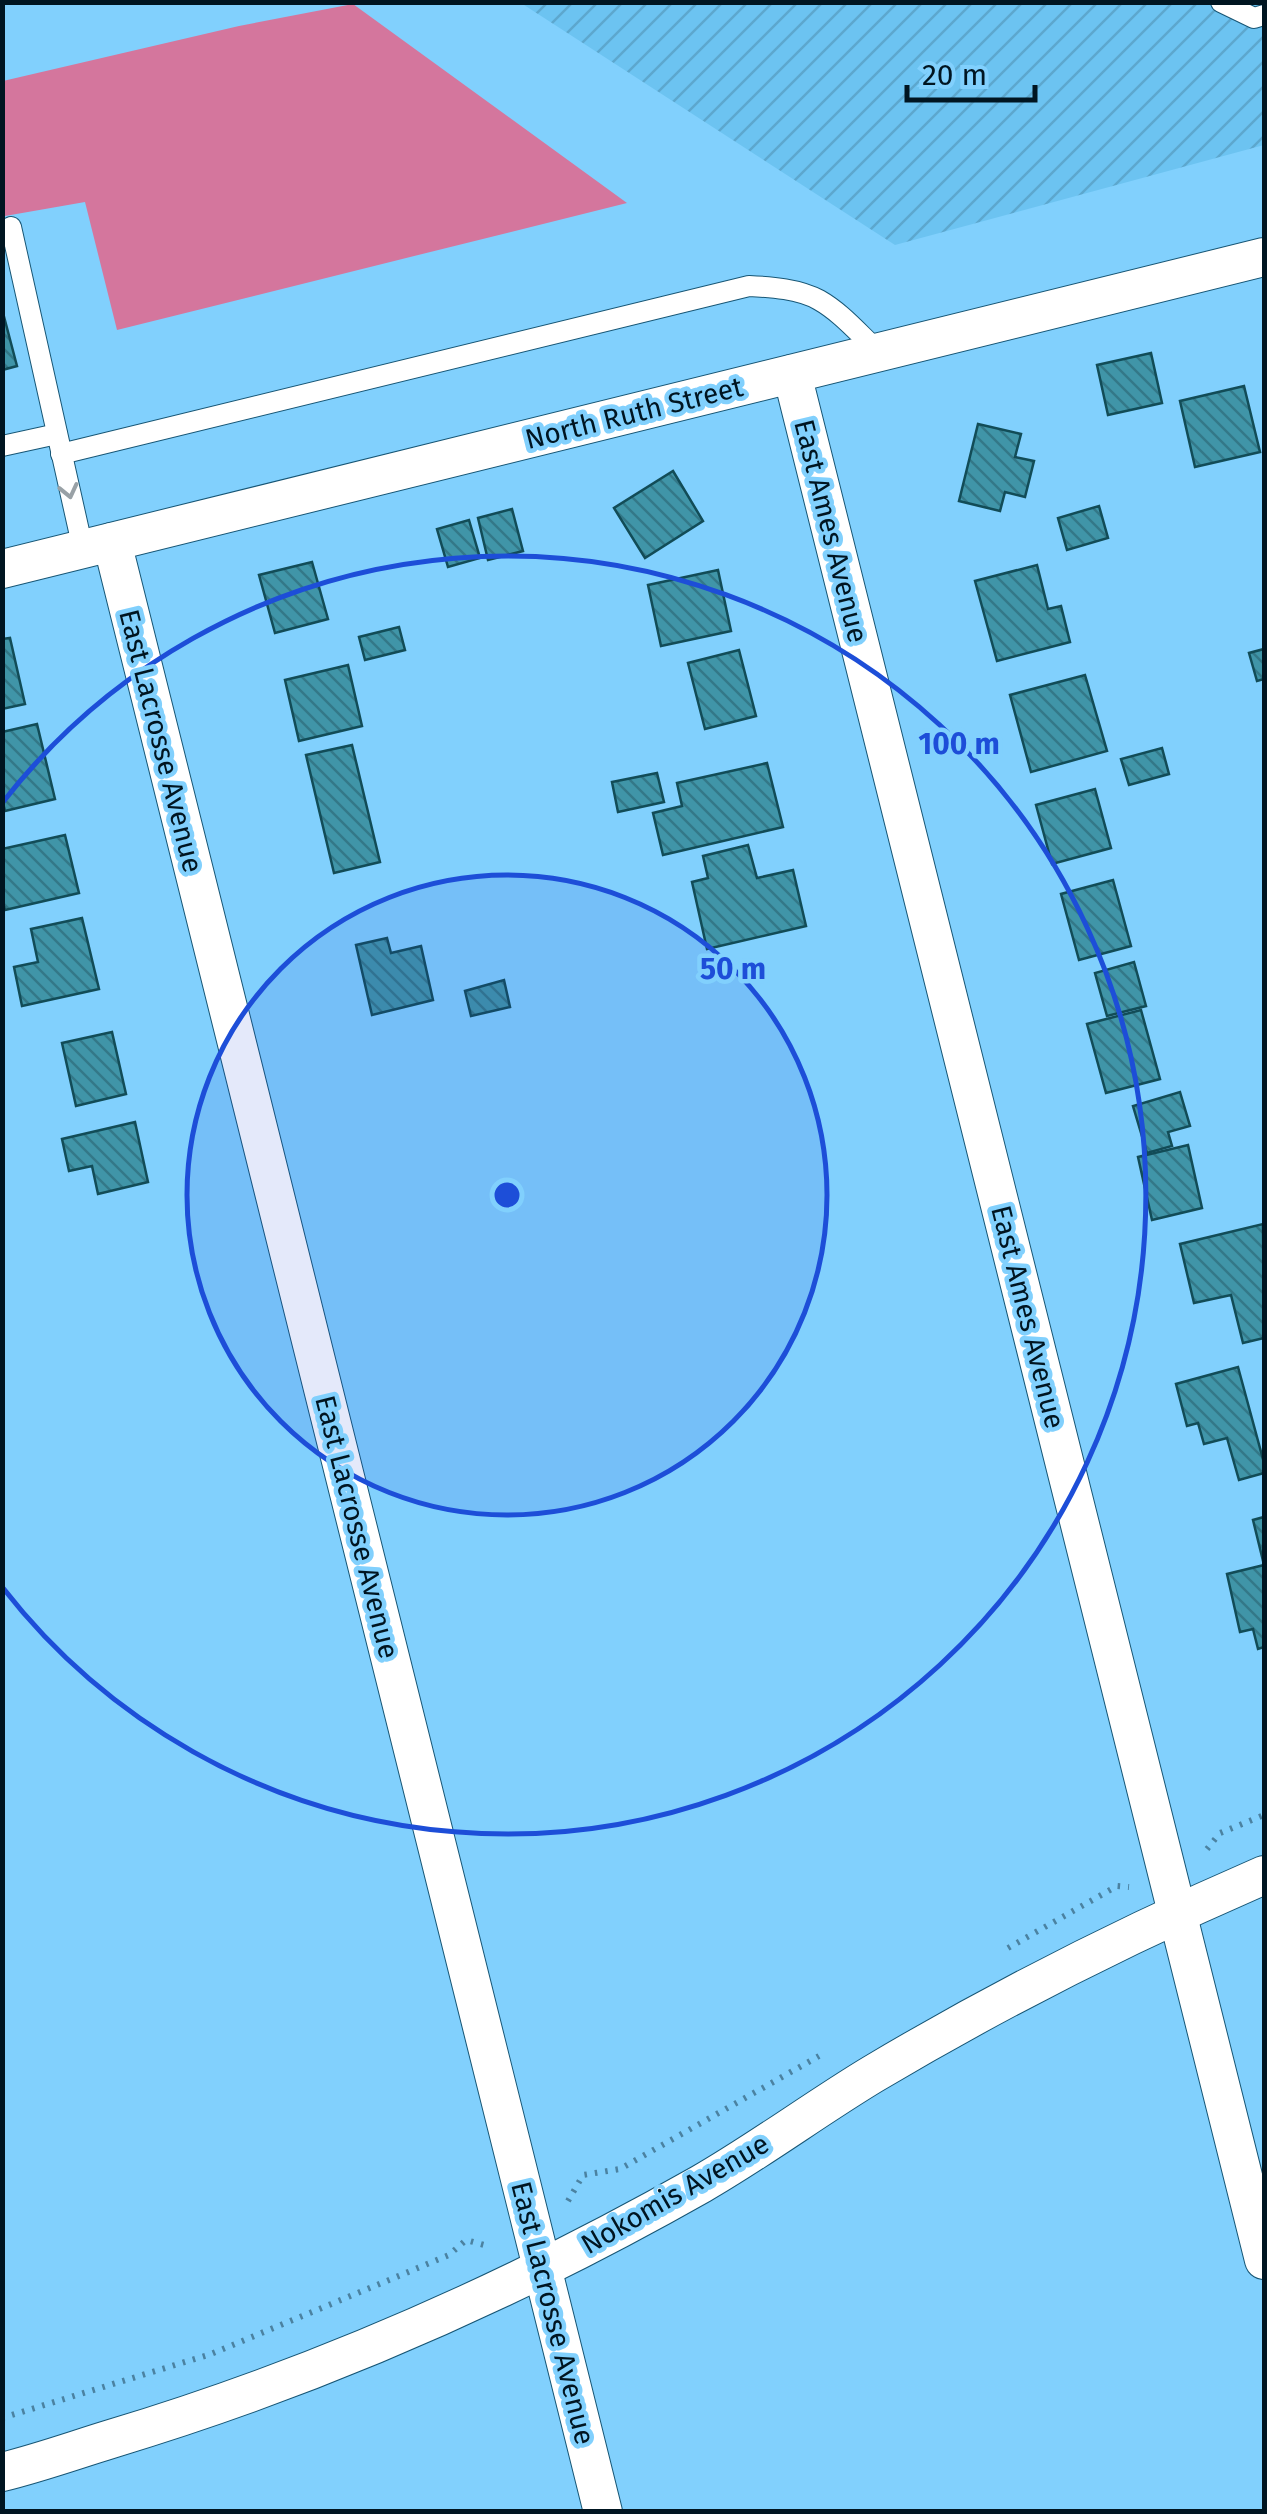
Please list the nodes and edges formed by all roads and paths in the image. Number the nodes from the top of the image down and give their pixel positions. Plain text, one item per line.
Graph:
1 (1221, 2) edge
2 (1264, 15) edge
3 (11, 227) dead end
4 (1264, 257) edge
5 (879, 352) junction
6 (792, 374) junction
7 (59, 444) junction
8 (2, 446) edge
9 (97, 546) junction
10 (2, 569) edge
11 (1264, 1815) edge
12 (1207, 1849) dead end
13 (1264, 1875) edge
14 (1178, 1913) junction
15 (488, 2246) dead end
16 (1264, 2260) edge
17 (542, 2269) junction
18 (2, 2418) edge
19 (2, 2472) edge
20 (603, 2512) edge

1 - 2 lane
3 - 7 lane
4 - 5 street, North Ruth Street
5 - 6 street, North Ruth Street
5 - 7 lane
6 - 9 street, North Ruth Street
6 - 14 street, East Ames Avenue
7 - 8 lane
7 -> 9 lane
9 - 10 street, North Ruth Street
9 - 17 street, East Lacrosse Avenue
11 - 12 path
13 - 14 street, Nokomis Avenue
14 - 16 street, East Ames Avenue
14 - 17 street, Nokomis Avenue
15 - 18 path
17 - 19 street, Nokomis Avenue
17 - 20 street, East Lacrosse Avenue

